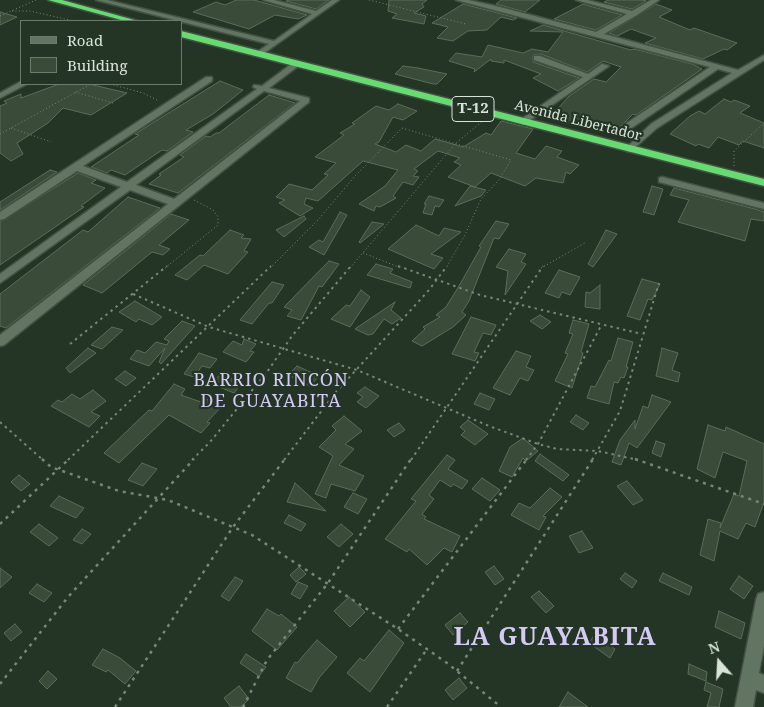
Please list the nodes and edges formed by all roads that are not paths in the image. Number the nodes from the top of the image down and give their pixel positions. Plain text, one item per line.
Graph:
1 (52, 0) edge
2 (103, 0) edge
3 (266, 0) edge
4 (336, 0) edge
5 (459, 0) edge
6 (579, 0) edge
7 (656, 0) edge
8 (317, 13) junction
9 (635, 14) junction
10 (130, 20) edge
11 (182, 34) edge
12 (597, 35) junction
13 (275, 43) junction
14 (260, 54) junction
15 (764, 57) edge
16 (537, 58) dead end
17 (294, 63) junction
18 (605, 66) dead end
19 (718, 66) junction
20 (738, 72) junction
21 (590, 77) junction
22 (209, 79) dead end
23 (21, 85) edge
24 (260, 87) junction
25 (0, 96) edge
26 (523, 122) junction
27 (627, 126) dead end
28 (630, 149) junction
29 (76, 167) junction
30 (662, 180) dead end
31 (764, 183) edge
32 (124, 185) junction
33 (175, 203) junction
34 (764, 206) edge
35 (0, 217) edge
36 (0, 269) edge
37 (0, 279) edge
38 (0, 342) edge
39 (764, 600) edge
40 (757, 681) edge
41 (744, 707) edge

1 - 10 highway
2 - 13 street
3 - 8 street
4 - 8 street
5 - 12 street
6 - 9 street
7 - 9 street
8 - 13 street
9 - 12 street
11 - 14 highway, Avenida Libertador / T-12
12 - 19 street
13 - 14 street
14 - 17 highway, Avenida Libertador / T-12
15 - 20 street
16 - 21 street
17 - 24 street
17 - 26 highway, Avenida Libertador / T-12
18 - 21 street
19 - 20 street
19 - 27 street
20 - 28 street
21 - 26 street
22 - 29 street
23 - 25 street
24 - 32 street
24 - 33 street
26 - 28 highway, Avenida Libertador / T-12
28 - 31 highway, Avenida Libertador / T-12
29 - 32 street
29 - 35 street
30 - 34 street
32 - 33 street
32 - 36 street
32 - 37 street
33 - 38 street
39 - 40 street
40 - 41 street

